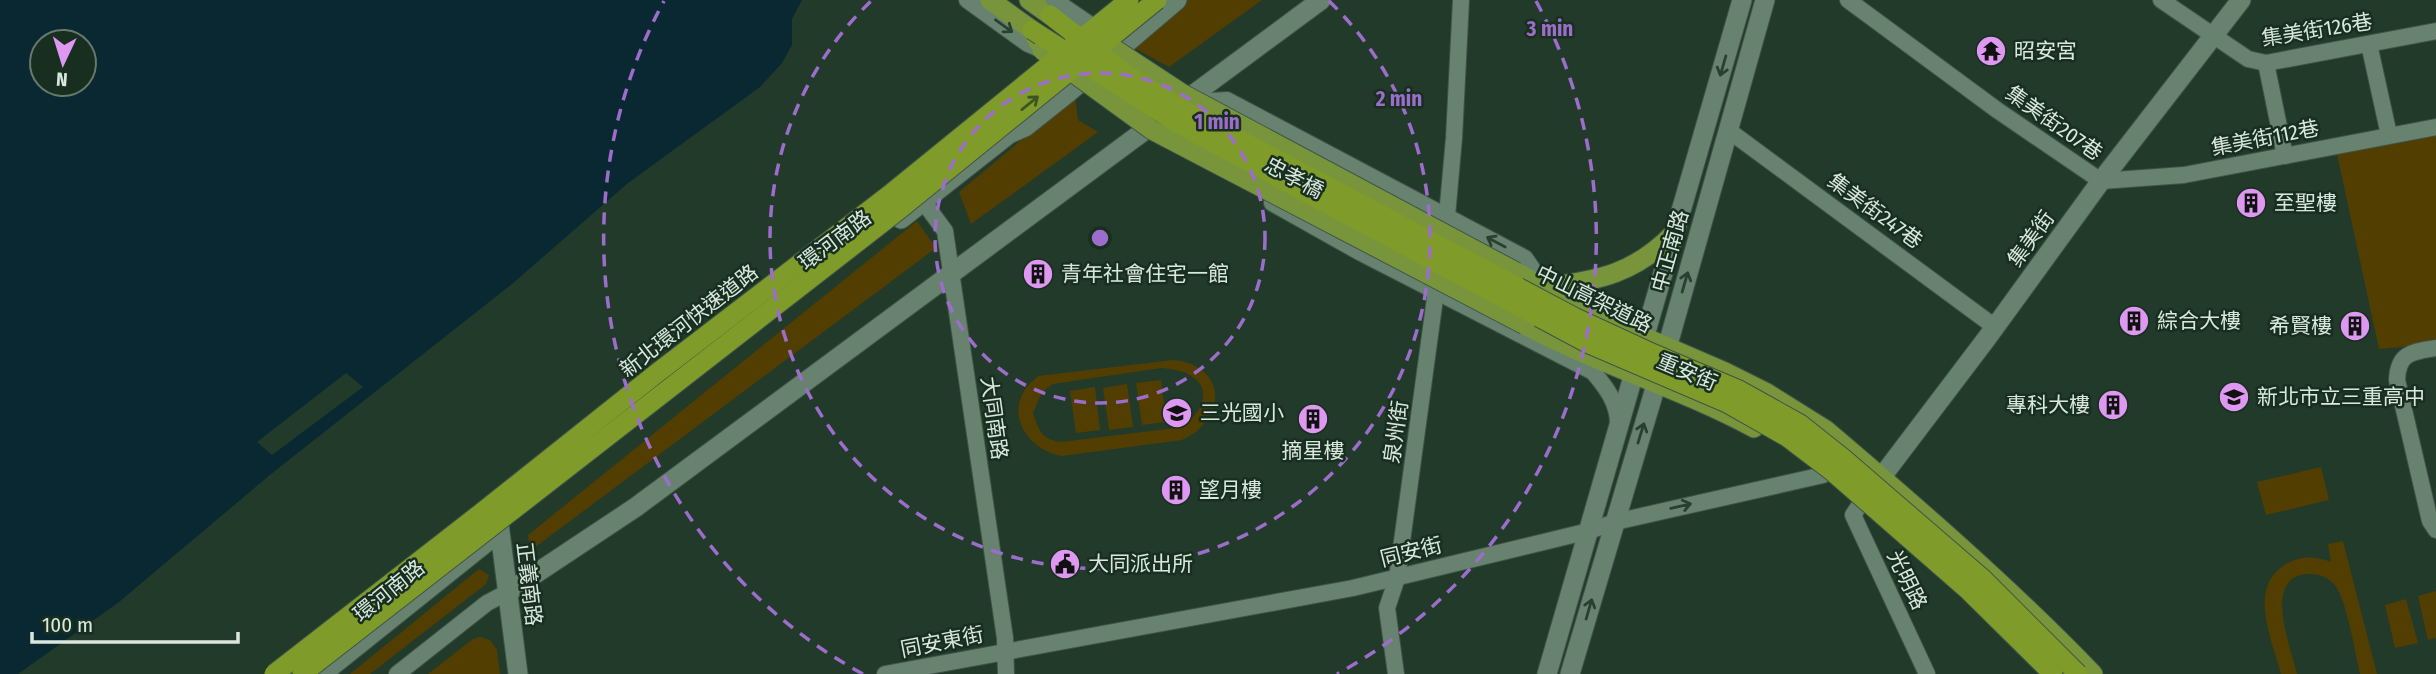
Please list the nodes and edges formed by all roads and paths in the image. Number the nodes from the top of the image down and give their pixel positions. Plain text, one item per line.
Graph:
1 (967, 0) edge
2 (990, 0) edge
3 (1029, 0) edge
4 (1119, 0) edge
5 (1129, 0) edge
6 (1157, 0) edge
7 (1177, 0) edge
8 (1321, 0) edge
9 (1461, 0) edge
10 (1742, 0) edge
11 (1765, 0) edge
12 (1848, 0) edge
13 (2161, 0) edge
14 (2241, 0) edge
15 (1052, 8) edge
16 (1032, 30) junction
17 (2436, 32) edge
18 (2213, 34) junction
19 (1072, 41) junction
20 (2369, 44) junction
21 (1042, 50) junction
22 (2266, 63) junction
23 (1101, 64) junction
24 (1180, 104) junction
25 (1160, 119) junction
26 (2436, 127) edge
27 (1281, 130) junction
28 (1728, 130) junction
29 (2389, 135) junction
30 (1270, 151) junction
31 (2285, 156) junction
32 (1259, 170) junction
33 (907, 180) junction
34 (2101, 181) junction
35 (1249, 190) junction
36 (924, 202) junction
37 (1447, 216) junction
38 (1675, 232) junction
39 (951, 274) junction
40 (1545, 287) junction
41 (1436, 291) junction
42 (1600, 318) junction
43 (1995, 327) junction
44 (1644, 339) junction
45 (1667, 348) junction
46 (2436, 348) edge
47 (1595, 365) junction
48 (1634, 374) junction
49 (1656, 383) junction
50 (1617, 430) junction
51 (1823, 475) junction
52 (1881, 477) junction
53 (495, 499) junction
54 (1859, 506) junction
55 (1615, 522) junction
56 (2436, 530) edge
57 (1589, 531) junction
58 (500, 532) junction
59 (1397, 578) junction
60 (508, 592) junction
61 (1005, 652) junction
62 (267, 674) edge
63 (274, 674) edge
64 (302, 674) edge
65 (322, 674) edge
66 (397, 674) edge
67 (518, 674) edge
68 (886, 674) edge
69 (1006, 674) edge
70 (1396, 674) edge
71 (1547, 674) edge
72 (1570, 674) edge
73 (1927, 674) edge
74 (2039, 674) edge
75 (2053, 674) edge
76 (2078, 674) edge
77 (2093, 674) edge

1 -> 21 street
2 - 16 main road, 忠孝橋
3 - 15 main road, 忠孝橋
4 - 19 street
5 - 63 highway, 新北環河快速道路, bridge
64 -> 6 highway, 新北環河快速道路, bridge
7 - 23 street, 環河南路
8 - 24 street
9 - 37 street
10 -> 38 street, 中正南路
11 - 28 street, 中正南路
12 - 34 street, 集美街207巷
13 - 18 street, 集美街126巷
14 - 18 street, 集美街
15 - 40 main road, 忠孝橋, bridge
15 - 76 highway, 中山高架道路, bridge
16 - 21 main road, 忠孝橋, bridge
16 - 75 highway, 中山高架道路, bridge
17 - 20 street, 集美街126巷
18 - 22 street, 集美街126巷
18 - 34 street, 集美街
19 - 23 street, 重安街
19 - 33 street
20 - 22 street, 集美街126巷
20 - 29 street
21 - 47 main road, 忠孝橋, bridge
22 - 31 street
23 - 24 street, 重安街
23 - 25 street, 重安街
23 - 36 street, 環河南路
24 - 25 street
24 - 27 street, 重安街
24 - 30 street, 重安街
25 - 32 street, 重安街
25 - 35 street, 重安街
25 - 39 street
26 - 29 street, 集美街112巷
27 - 30 street
27 - 37 street, 重安街
28 - 43 street, 集美街247巷
45 -> 28 street, 中正南路
29 - 31 street, 集美街112巷
30 - 32 street
30 - 42 street, 重安街
31 - 34 street, 集美街112巷
32 - 35 street
32 - 47 street, 重安街
33 - 36 street, 大同南路
33 - 53 street
34 - 43 street, 集美街
35 - 41 street, 重安街
36 - 39 street, 大同南路
36 - 58 street, 環河南路
40 -> 37 street, 重安街
38 - 40 main road
38 - 44 street, 中正南路
39 - 60 street
39 - 61 street, 大同南路
40 - 42 main road, 重安街
41 - 47 street, 重安街
41 - 59 street, 泉州街
42 - 44 main road, 重安街
43 - 52 street, 集美街
44 - 45 main road, 重安街
44 - 48 street, 中正南路
45 - 49 street, 中正南路
45 - 52 main road, 重安街
46 - 56 street
47 - 48 main road, 重安街
47 - 50 street, 重安街
48 - 49 main road, 重安街
48 - 50 street, 中正南路
49 - 51 main road, 重安街
55 -> 49 street, 中正南路
50 - 57 street, 中正南路
51 - 54 main road, 重安街
55 -> 51 street, 同安街
52 - 54 street, 集美街
52 - 77 main road, 重安街
53 - 58 street, 正義南路
53 - 62 street
54 - 73 street, 光明路
54 - 74 main road, 重安街
55 - 57 street, 同安街
72 -> 55 street, 中正南路
57 - 59 street, 同安街
57 - 71 street, 中正南路
58 - 60 street, 正義南路
58 - 65 street, 環河南路
59 - 61 street, 同安街
59 - 70 street, 泉州街
60 - 66 street
60 - 67 street, 正義南路
61 - 68 street, 同安東街
61 - 69 street, 大同南路

